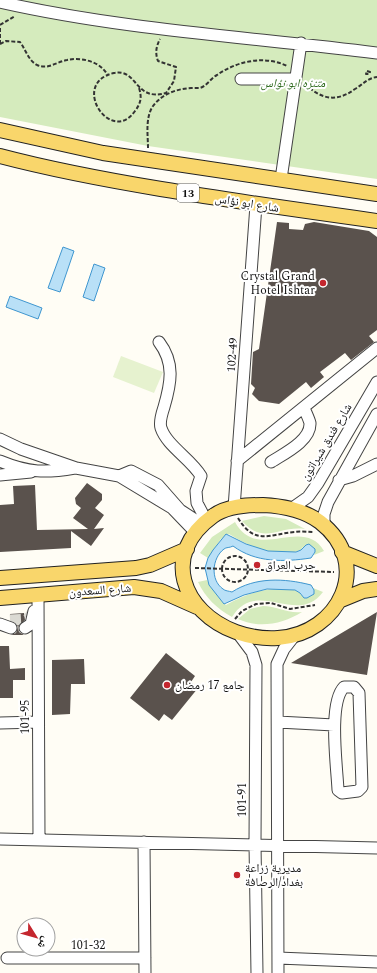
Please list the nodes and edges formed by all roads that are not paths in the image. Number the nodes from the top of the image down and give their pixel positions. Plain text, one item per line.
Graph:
1 (0, 2) edge
2 (301, 43) junction
3 (377, 53) edge
4 (297, 76) junction
5 (242, 79) dead end
6 (0, 130) edge
7 (0, 156) edge
8 (281, 179) junction
9 (377, 194) edge
10 (256, 205) junction
11 (377, 221) edge
12 (159, 342) dead end
13 (377, 348) edge
14 (377, 382) edge
15 (304, 408) junction
16 (377, 414) edge
17 (0, 439) edge
18 (343, 439) junction
19 (358, 447) junction
20 (0, 461) edge
21 (237, 461) junction
22 (271, 462) dead end
23 (377, 464) edge
24 (76, 468) junction
25 (35, 471) junction
26 (0, 475) edge
27 (339, 480) junction
28 (290, 509) junction
29 (236, 513) junction
30 (202, 527) junction
31 (319, 529) junction
32 (187, 549) junction
33 (342, 552) junction
34 (377, 566) edge
35 (0, 578) edge
36 (377, 589) edge
37 (38, 595) junction
38 (0, 598) edge
39 (341, 600) junction
40 (197, 607) junction
41 (236, 626) junction
42 (25, 628) dead end
43 (296, 635) junction
44 (38, 722) junction
45 (278, 722) junction
46 (0, 723) edge
47 (334, 725) junction
48 (0, 839) edge
49 (39, 839) junction
50 (144, 842) junction
51 (255, 844) junction
52 (278, 844) junction
53 (377, 848) edge
54 (7, 958) dead end
55 (145, 958) junction
56 (278, 958) junction
57 (377, 962) edge
58 (145, 973) edge
59 (257, 973) edge
60 (278, 973) edge

1 - 2 street
2 - 3 street
2 - 4 street
4 - 5 street
4 - 8 street
6 - 8 main road, 13
7 - 10 main road, شارع ابو نؤاس / 13
8 - 9 main road, 13
10 - 11 main road, شارع ابو نؤاس / 13
10 - 21 street, 102-49
12 - 30 street
13 - 15 street
14 - 18 street, شارع فندق شيراتون
15 - 21 street
15 - 22 street
16 - 19 street
17 - 24 street
18 - 19 street
18 - 28 street, شارع فندق شيراتون
19 - 27 street
20 - 25 street
21 - 29 street, 102-49
23 - 27 street
24 - 25 street
24 - 30 street
25 - 26 street
27 - 31 street
28 - 29 main road
28 - 31 main road
29 - 30 main road
30 - 32 main road
31 - 33 main road
32 - 35 main road, شارع السعدون
32 - 40 main road
33 - 34 main road
33 - 39 main road
36 - 39 main road
37 - 38 main road, شارع السعدون
37 - 40 main road, شارع السعدون
37 - 42 street
37 - 44 street, 101-95
39 - 43 main road
40 - 41 main road
41 - 43 main road
41 - 51 street, 101-91
43 - 45 street
44 - 46 street
44 - 49 street, 101-95
45 - 47 street
45 - 52 street
47 - 47 street
48 - 49 street
49 - 50 street
50 - 51 street
50 - 55 street
51 - 52 street
51 - 59 street, 101-91
52 - 53 street
52 - 56 street
54 - 55 street, 101-32
55 - 58 street
56 - 57 street
56 - 60 street

